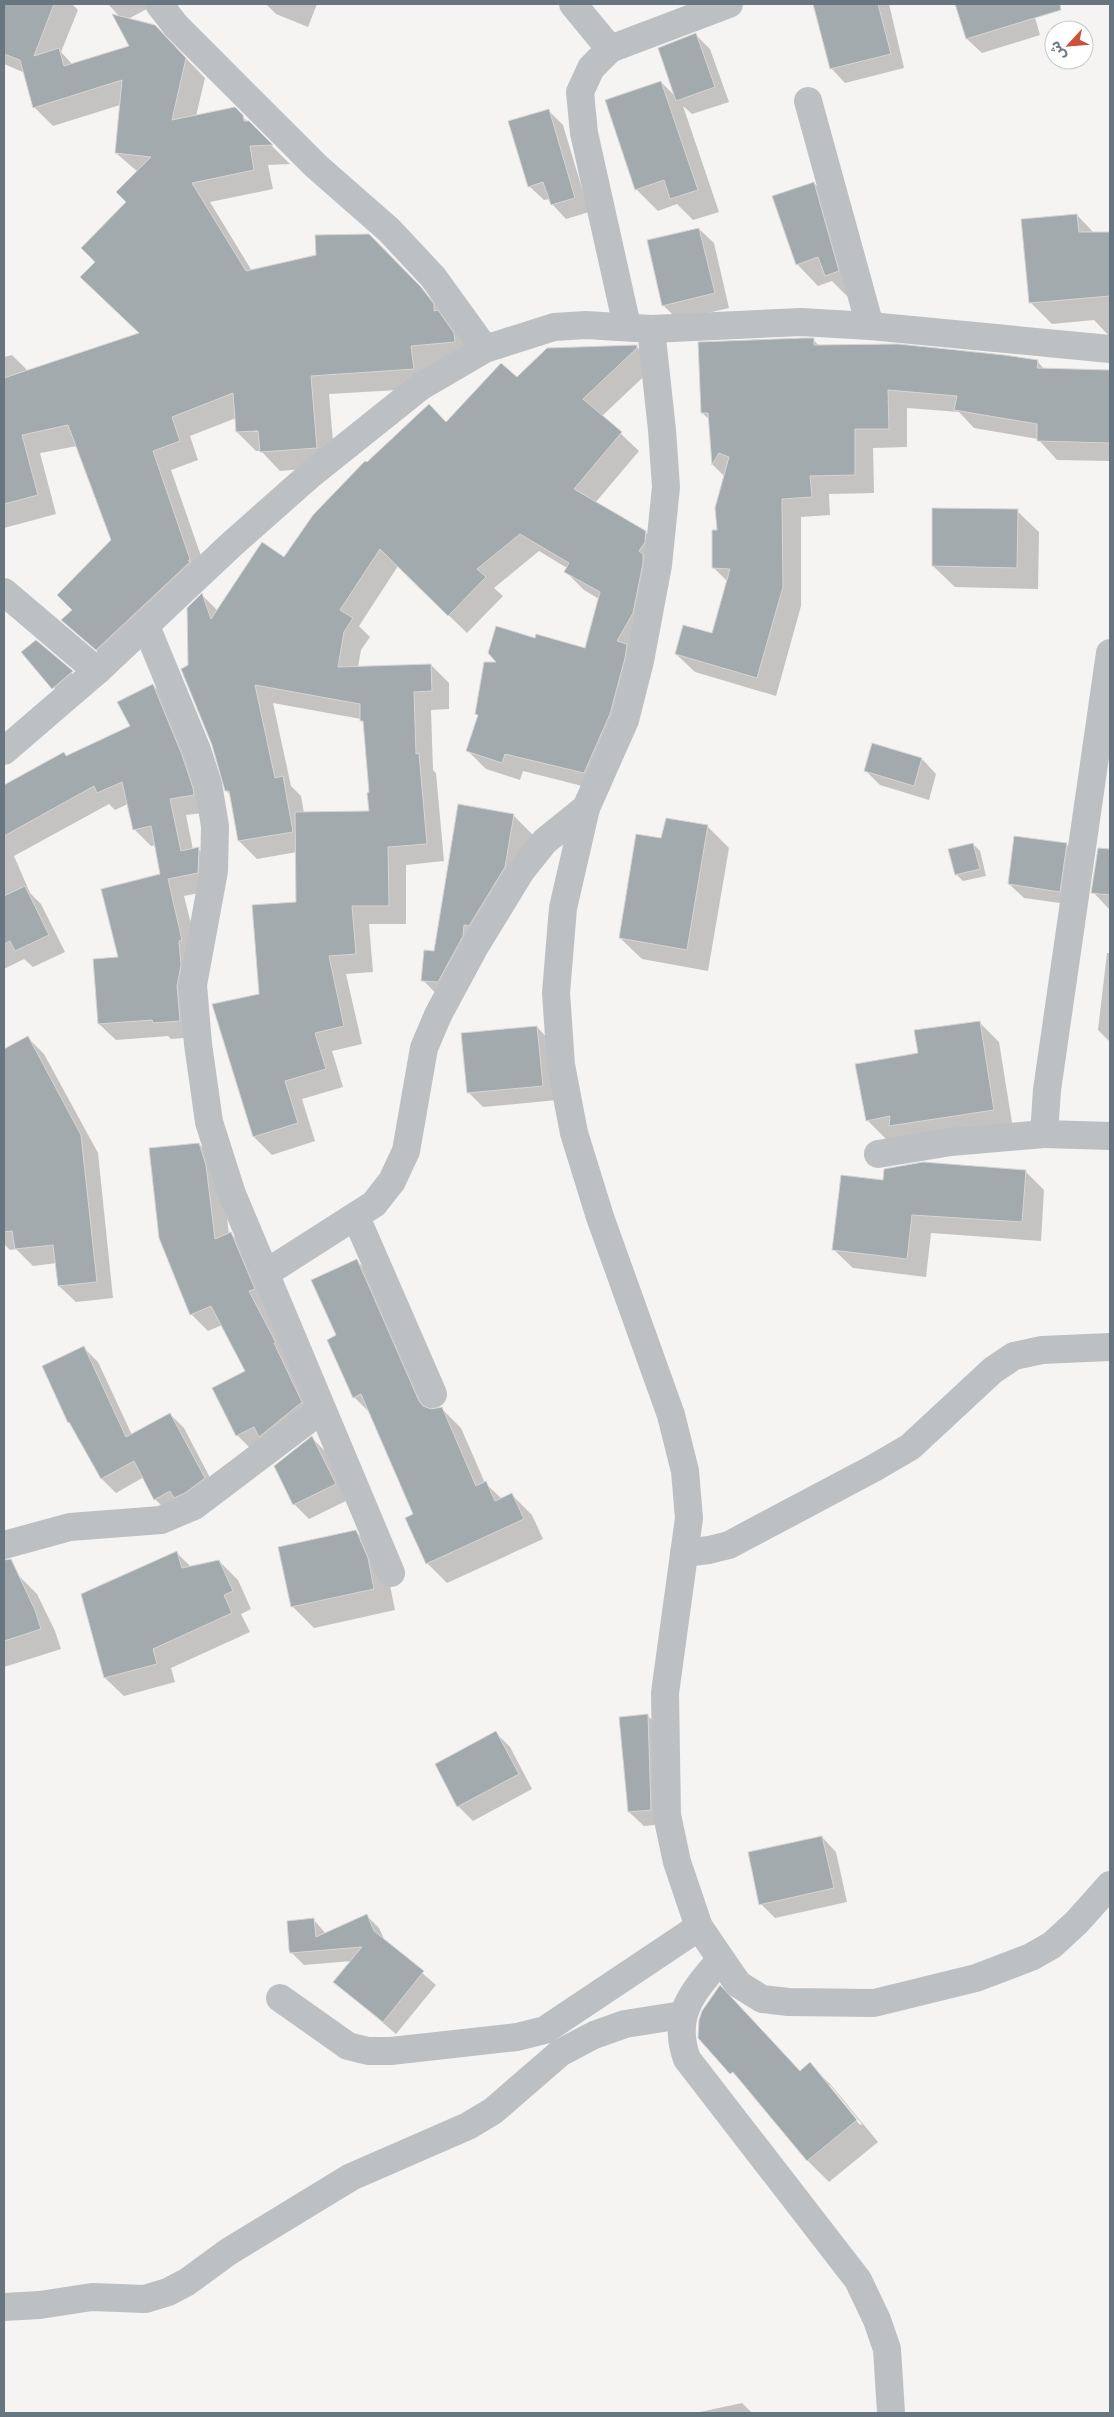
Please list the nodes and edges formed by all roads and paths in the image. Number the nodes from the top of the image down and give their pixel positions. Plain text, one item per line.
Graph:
1 (159, 4) edge
2 (573, 4) edge
3 (729, 4) edge
4 (610, 49) junction
5 (808, 101) dead end
6 (870, 326) junction
7 (639, 327) junction
8 (485, 349) junction
9 (1110, 350) edge
10 (4, 592) edge
11 (146, 626) junction
12 (1110, 653) edge
13 (97, 671) junction
14 (4, 751) edge
15 (586, 808) junction
16 (1044, 1134) junction
17 (1110, 1136) edge
18 (878, 1154) dead end
19 (356, 1217) junction
20 (266, 1273) junction
21 (1110, 1347) edge
22 (433, 1394) dead end
23 (321, 1410) junction
24 (4, 1545) edge
25 (684, 1553) junction
26 (391, 1573) dead end
27 (1110, 1885) edge
28 (700, 1927) junction
29 (720, 1960) junction
30 (280, 1998) dead end
31 (682, 2015) junction
32 (4, 2307) edge
33 (891, 2413) edge

1 - 8 street
2 - 4 street
3 - 4 street
4 - 7 street
5 - 6 street
6 - 7 street
6 - 9 street
7 - 8 street
7 - 15 street
8 - 11 street
10 - 13 street
11 - 13 street
11 - 20 street
12 - 16 street
13 - 14 street
15 - 19 street
15 - 25 street
16 - 17 street
16 - 18 street
19 - 20 street
19 - 22 street
20 - 23 street
21 - 25 street
23 - 24 street
23 - 26 street
25 - 28 street
27 - 29 street
28 - 29 street
28 - 30 street
29 - 31 street
31 - 32 street
31 - 33 street

